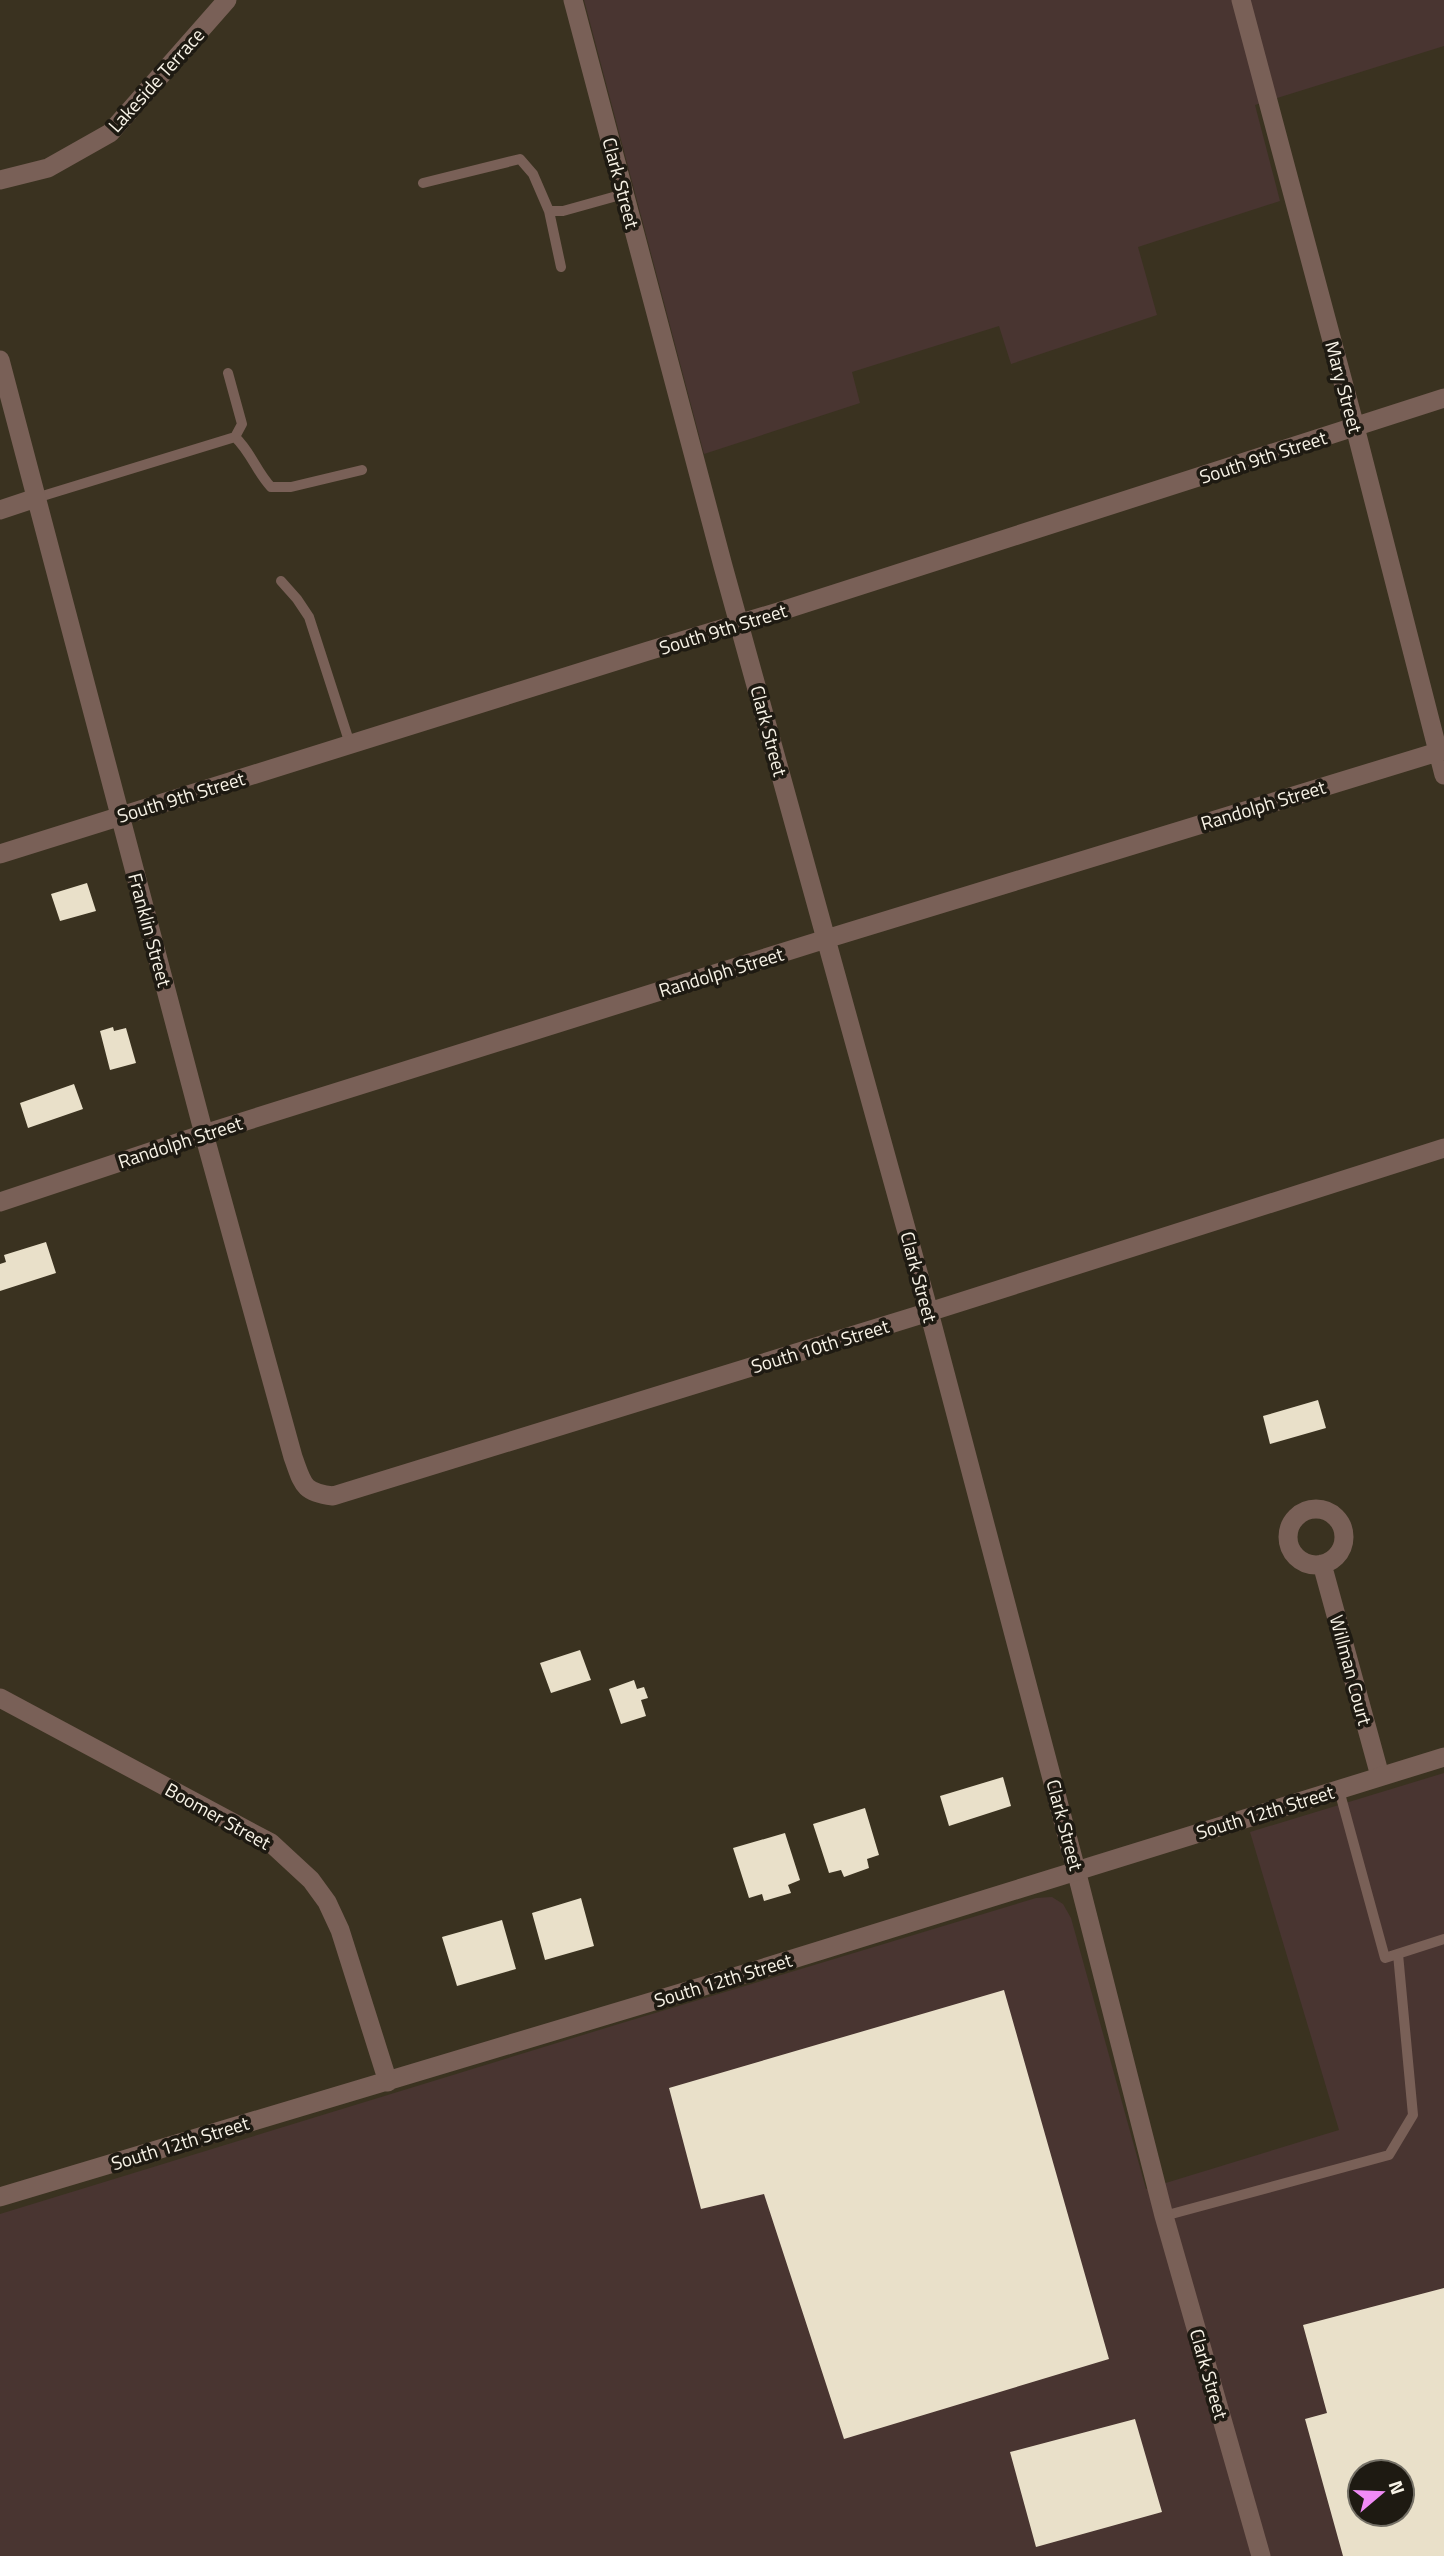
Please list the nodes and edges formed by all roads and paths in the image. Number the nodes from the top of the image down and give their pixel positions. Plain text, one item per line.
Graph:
1 (227, 0) edge
2 (573, 0) edge
3 (1241, 0) edge
4 (0, 180) edge
5 (423, 183) dead end
6 (624, 194) junction
7 (549, 211) junction
8 (561, 267) dead end
9 (0, 360) edge
10 (228, 373) dead end
11 (1444, 398) edge
12 (1355, 427) junction
13 (235, 438) junction
14 (362, 470) dead end
15 (36, 498) junction
16 (0, 509) edge
17 (281, 581) dead end
18 (740, 624) junction
19 (350, 744) junction
20 (1441, 751) edge
21 (1444, 775) edge
22 (119, 817) junction
23 (0, 854) edge
24 (827, 939) junction
25 (204, 1134) junction
26 (1444, 1148) edge
27 (0, 1202) edge
28 (929, 1312) junction
29 (315, 1494) joint
30 (1322, 1564) dead end
31 (0, 1698) edge
32 (1444, 1756) edge
33 (1380, 1776) junction
34 (1339, 1790) junction
35 (1076, 1870) junction
36 (1444, 1939) edge
37 (1398, 1954) junction
38 (388, 2082) junction
39 (0, 2197) edge
40 (1164, 2216) junction
41 (1261, 2556) edge

1 - 4 street, Lakeside Terrace
2 - 6 street, Clark Street
3 - 12 street, Mary Street
5 - 7 lane
6 - 7 lane
6 - 18 street, Clark Street
7 - 8 lane
9 - 15 street, Franklin Street
10 - 13 lane
11 - 12 street, South 9th Street
12 - 18 street, South 9th Street
12 - 20 street, Mary Street
13 - 14 lane
13 - 15 lane
15 - 16 street
15 - 22 street, Franklin Street
17 - 19 lane
18 - 19 street, South 9th Street
18 - 24 street, Clark Street
19 - 22 street, South 9th Street
20 - 21 street, Mary Street
20 - 24 street, Randolph Street
22 - 23 street, South 9th Street
22 - 25 street, Franklin Street
24 - 25 street, Randolph Street
24 - 28 street, Clark Street
25 - 27 street, Randolph Street
25 - 29 street, Franklin Street
26 - 28 street, South 10th Street
28 - 29 street, South 10th Street
28 - 35 street, Clark Street
30 - 33 street, Willman Court
31 - 38 street, Boomer Street
32 - 33 street, South 12th Street
33 - 34 street, South 12th Street
34 - 35 street, South 12th Street
34 - 37 lane
35 - 38 street, South 12th Street
35 - 40 street, Clark Street
36 - 37 lane
37 - 40 lane
38 - 39 street, South 12th Street
40 - 41 street, Clark Street

